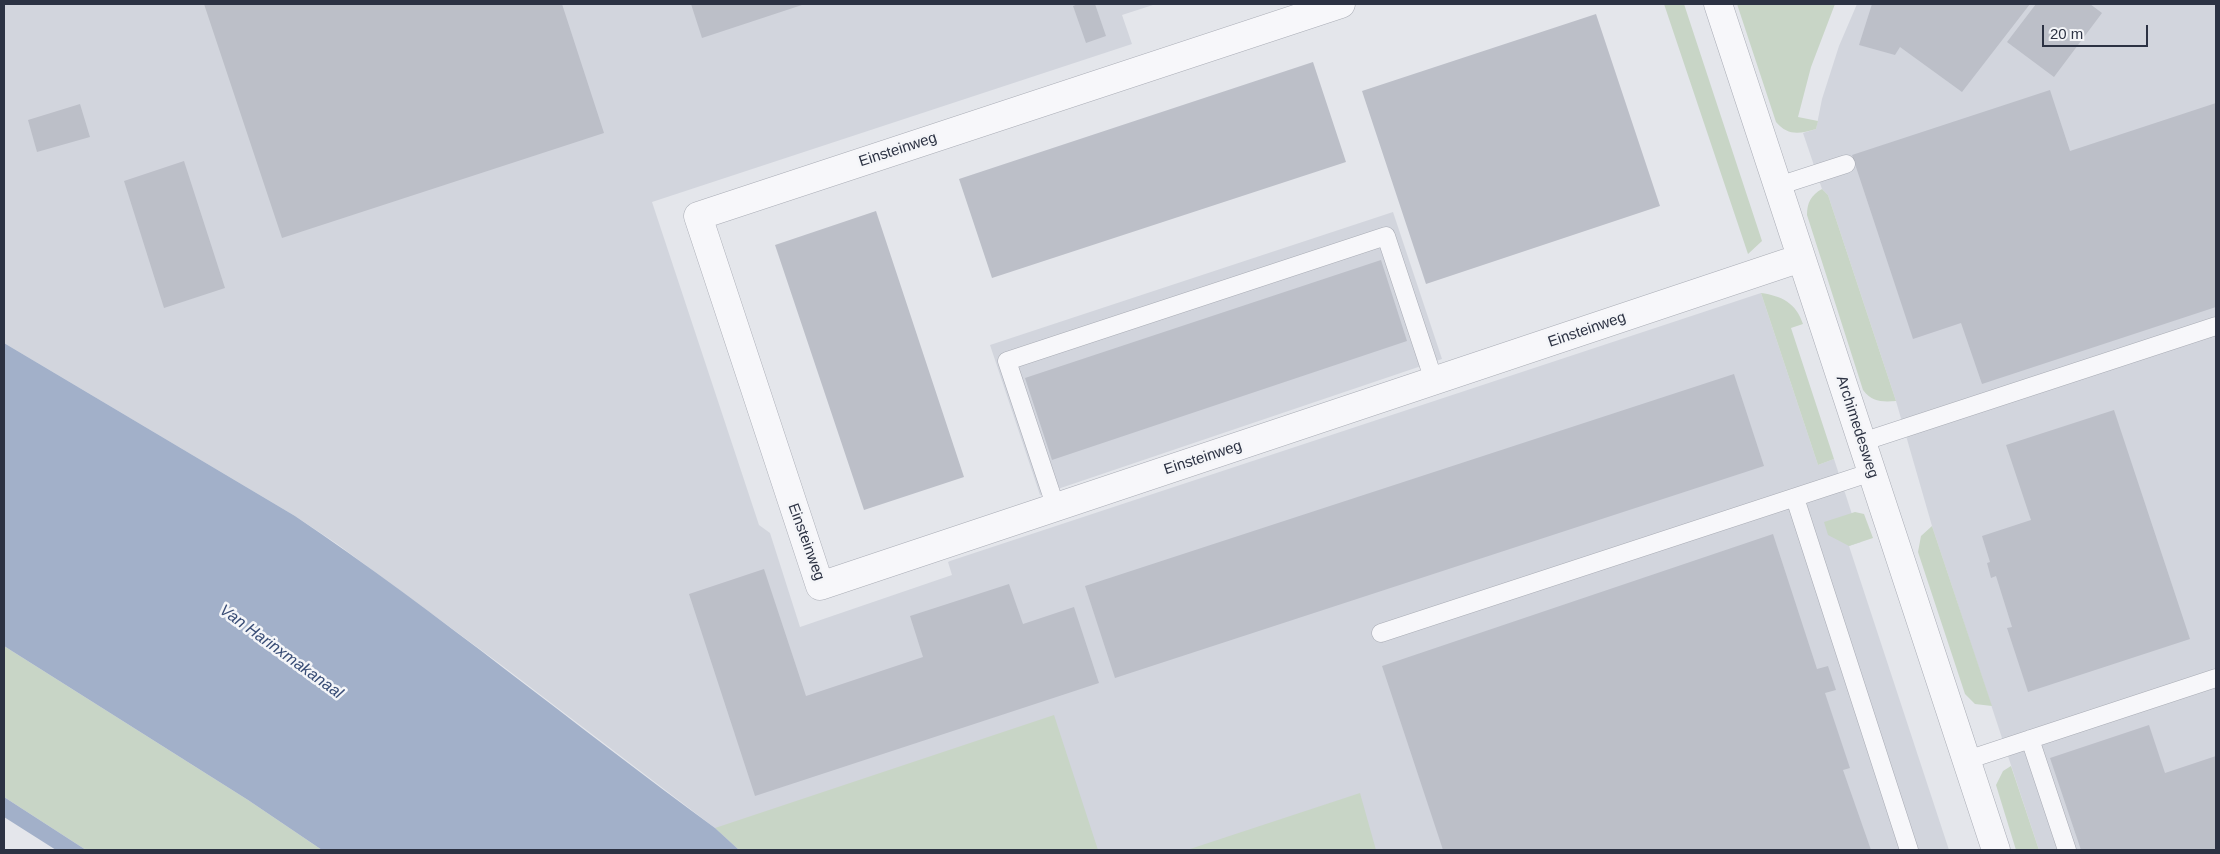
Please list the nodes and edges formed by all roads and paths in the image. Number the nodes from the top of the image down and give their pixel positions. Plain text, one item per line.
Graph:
1 (1340, 4) edge
2 (1718, 4) edge
3 (1846, 164) dead end
4 (1778, 186) junction
5 (1802, 258) junction
6 (2216, 326) edge
7 (1434, 381) junction
8 (1862, 442) junction
9 (1872, 472) junction
10 (1795, 498) junction
11 (1056, 508) junction
12 (1381, 633) dead end
13 (2216, 678) edge
14 (2030, 739) junction
15 (1967, 760) junction
16 (1910, 850) edge
17 (1996, 850) edge
18 (2067, 850) edge

1 - 11 street, Einsteinweg
2 - 4 street, Archimedesweg
3 - 4 lane
4 - 5 street, Archimedesweg
5 - 7 street, Einsteinweg
5 - 8 street, Archimedesweg
6 - 8 lane
7 - 11 street, Einsteinweg
7 - 11 lane
8 - 9 street, Archimedesweg
9 - 10 lane
9 - 15 street, Archimedesweg
10 - 12 lane
10 - 16 lane
13 - 14 lane
14 - 15 lane
14 - 18 lane
15 - 17 street, Archimedesweg

